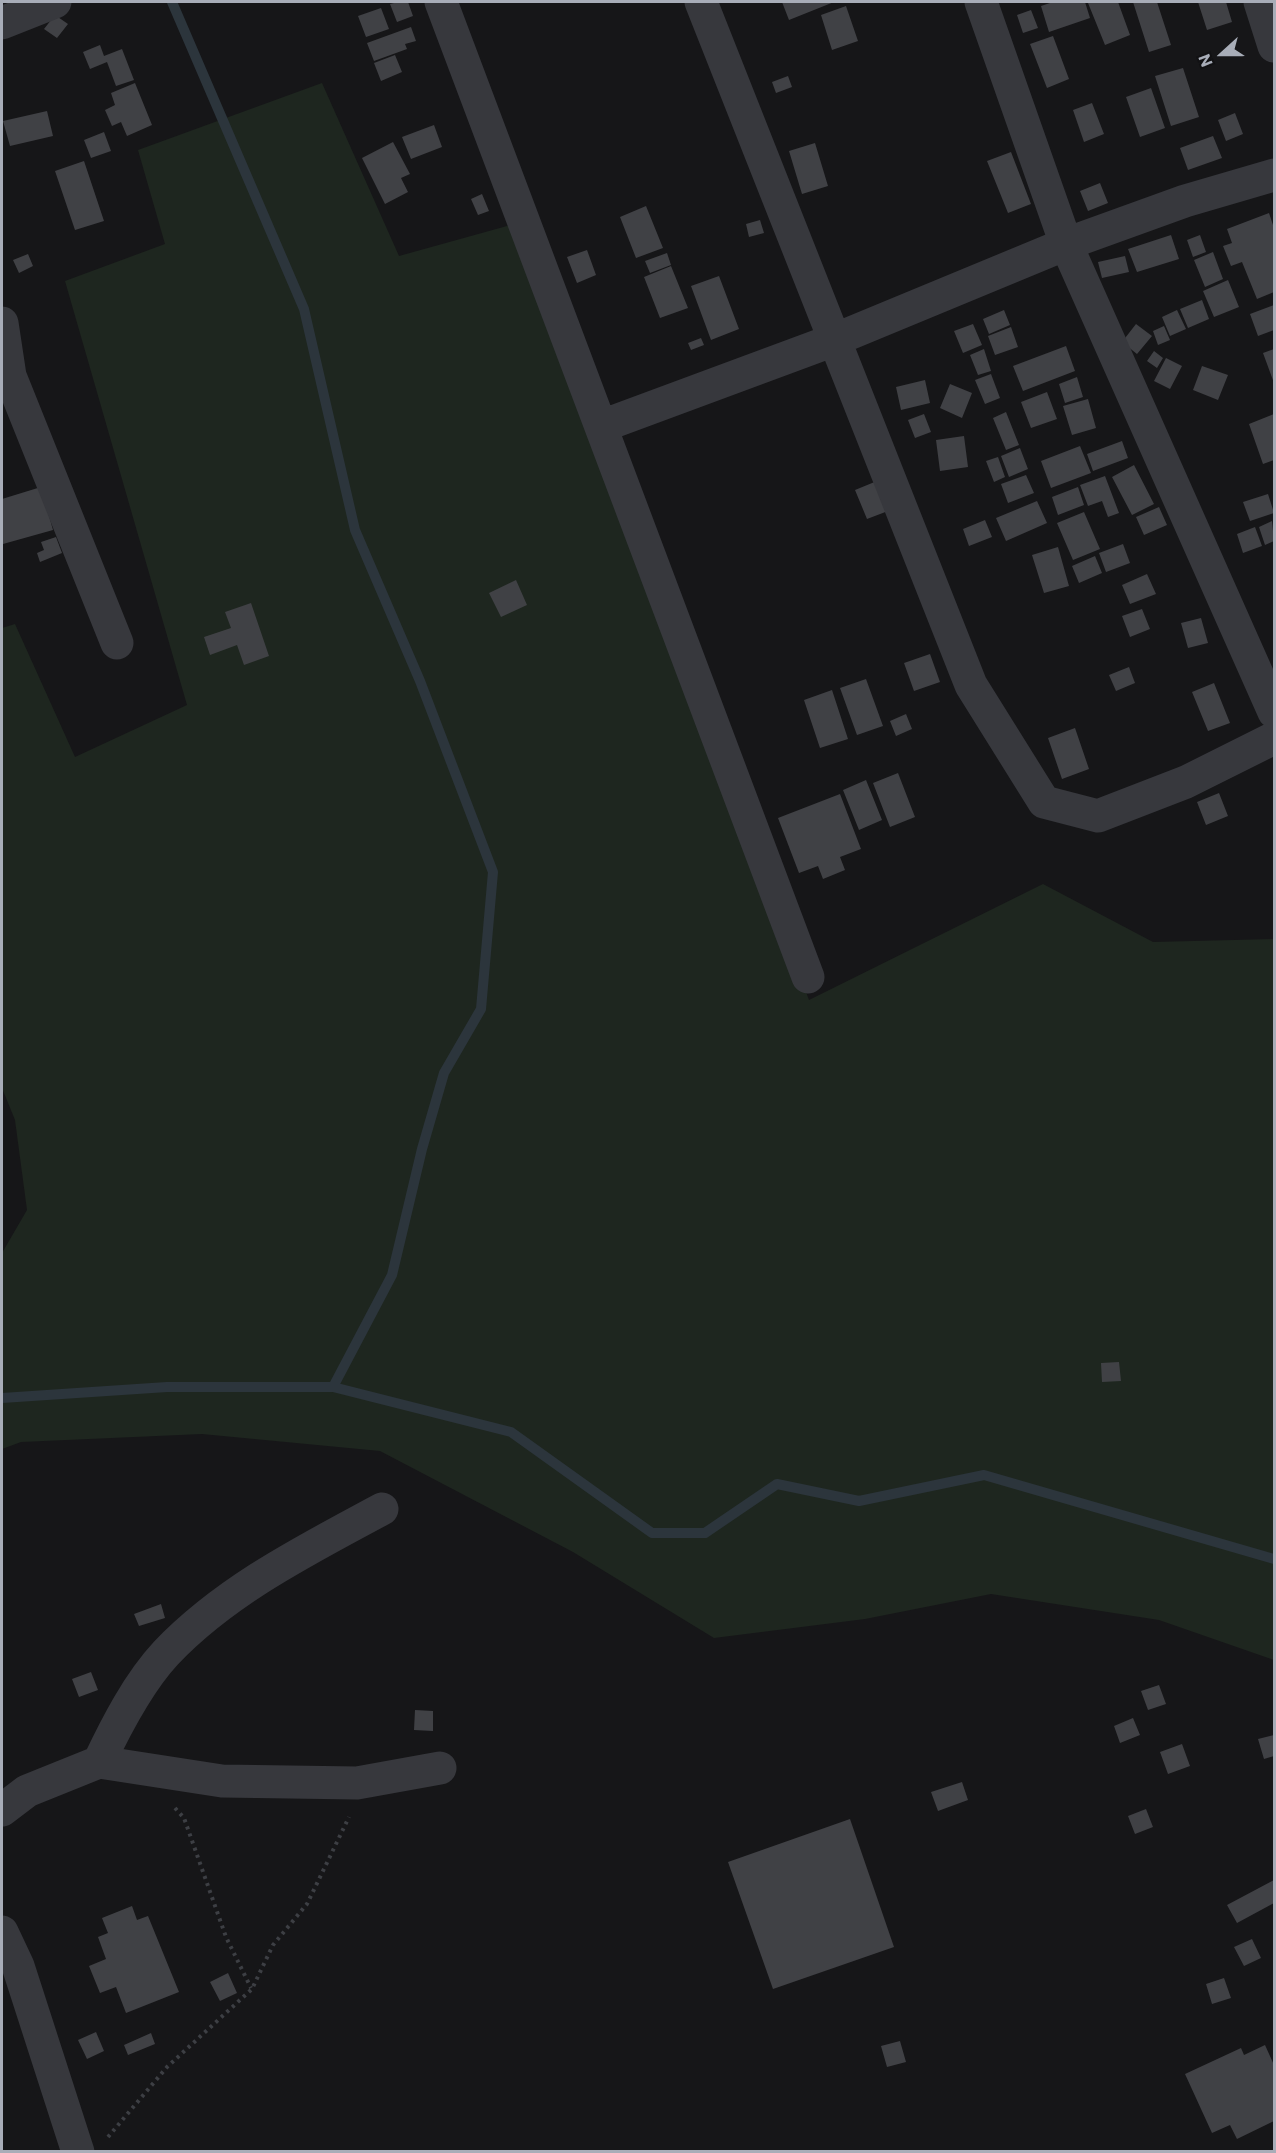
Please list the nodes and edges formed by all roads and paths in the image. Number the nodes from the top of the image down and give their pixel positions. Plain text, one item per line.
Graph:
1 (55, 2) edge
2 (441, 2) edge
3 (700, 2) edge
4 (981, 2) edge
5 (1260, 2) edge
6 (2, 23) edge
7 (1275, 46) edge
8 (1275, 175) edge
9 (1066, 244) junction
10 (2, 323) edge
11 (834, 340) junction
12 (602, 426) junction
13 (117, 643) dead end
14 (1275, 712) edge
15 (1275, 738) edge
16 (807, 977) dead end
17 (381, 1509) dead end
18 (99, 1762) junction
19 (440, 1768) dead end
20 (361, 1782) junction
21 (171, 1803) dead end
22 (2, 1810) edge
23 (2, 1932) edge
24 (252, 1989) junction
25 (90, 2147) edge

1 - 6 street
2 - 12 street
3 - 11 street
4 - 9 street
5 - 7 street
8 - 9 street
9 - 11 street
9 - 14 street
10 - 13 street
11 - 12 street
11 - 15 street
12 - 16 street
17 - 18 street
18 - 20 street
18 - 22 street
19 - 20 street
20 - 24 path
21 - 24 path
23 - 25 street
24 - 25 path

